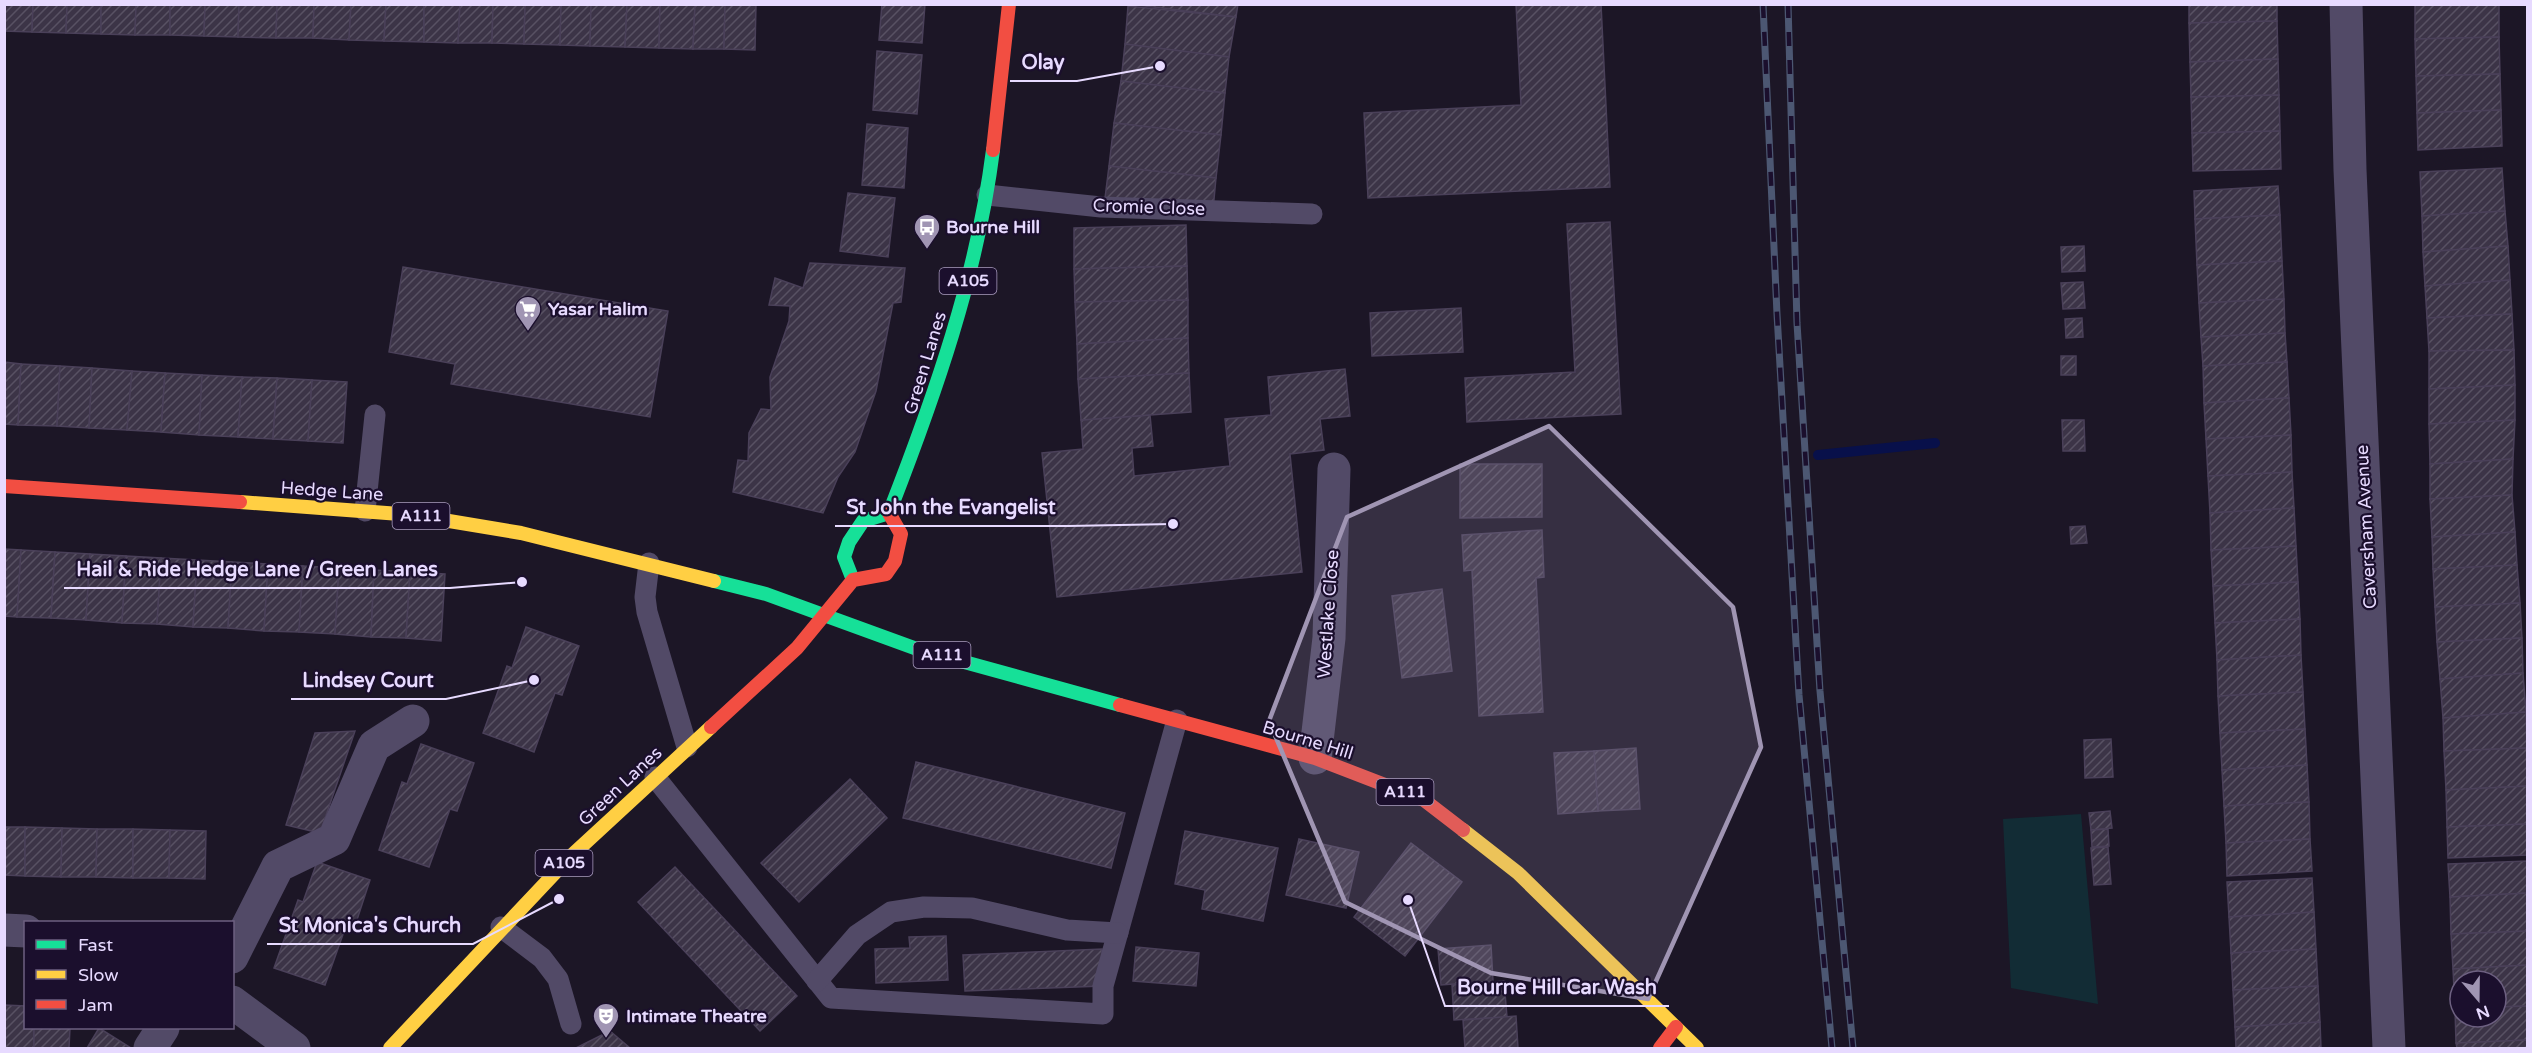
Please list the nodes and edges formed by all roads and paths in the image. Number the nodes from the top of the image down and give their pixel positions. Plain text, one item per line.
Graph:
1 (1010, 4) edge
2 (2346, 4) edge
3 (987, 195) junction
4 (1312, 214) dead end
5 (375, 415) dead end
6 (1334, 470) dead end
7 (4, 486) edge
8 (365, 511) junction
9 (889, 513) junction
10 (649, 563) junction
11 (853, 580) junction
12 (825, 615) junction
13 (1177, 720) junction
14 (413, 721) dead end
15 (687, 747) junction
16 (1315, 758) junction
17 (655, 777) junction
18 (501, 927) junction
19 (4, 930) edge
20 (24, 931) edge
21 (1118, 933) junction
22 (234, 953) edge
23 (817, 981) junction
24 (234, 1003) edge
25 (571, 1024) dead end
26 (1676, 1027) junction
27 (162, 1029) edge
28 (150, 1048) edge
29 (294, 1048) edge
30 (390, 1048) edge
31 (1660, 1048) edge
32 (1697, 1048) edge
33 (2389, 1048) edge

1 - 3 main road, Green Lanes / A105
2 - 33 street, Caversham Avenue
3 - 4 lane, Cromie Close
3 - 9 main road, Green Lanes / A105
5 - 8 lane
6 - 16 street, Westlake Close
7 - 8 main road, Hedge Lane / A111
8 - 10 main road, Hedge Lane / A111
9 - 11 main road
9 - 11 main road
10 - 12 main road, Hedge Lane / A111
10 - 15 lane
11 - 12 main road, Green Lanes / A105
12 - 13 main road, Bourne Hill / A111
12 - 15 main road, Green Lanes / A105
13 - 16 main road, Bourne Hill / A111
13 - 21 lane
14 - 22 street
15 - 17 main road, Green Lanes / A105
16 - 26 main road, Bourne Hill / A111
17 - 18 main road, Green Lanes / A105
17 - 23 lane
18 - 25 lane
18 - 30 main road, Green Lanes / A105
19 - 20 street
21 - 23 lane
21 - 23 lane
24 - 29 street
26 - 31 main road
26 - 32 main road, Bourne Hill / A111
27 - 28 street

